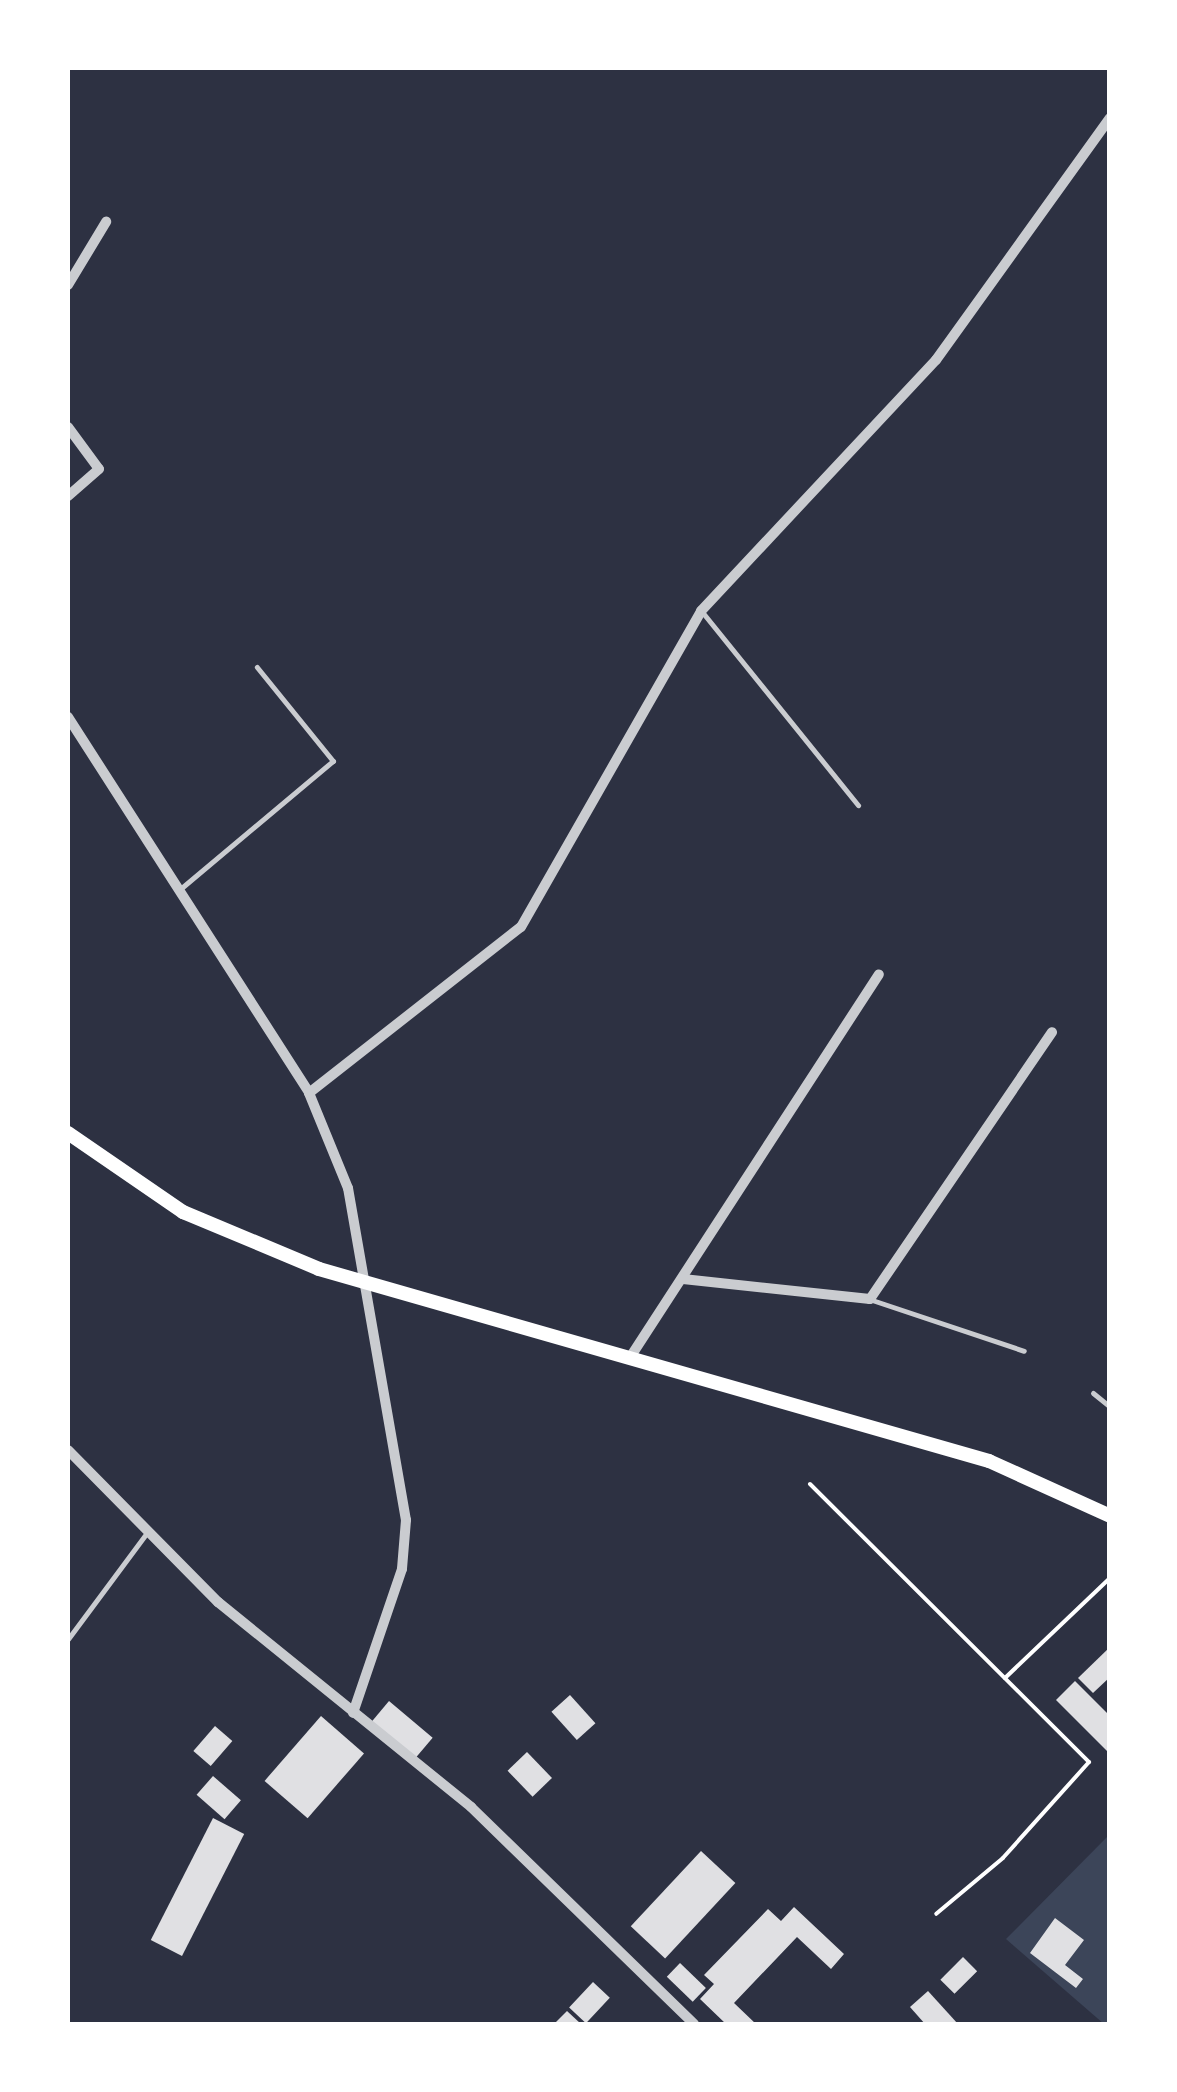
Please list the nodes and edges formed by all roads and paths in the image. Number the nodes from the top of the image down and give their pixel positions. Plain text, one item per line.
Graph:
1 (1110, 118) edge
2 (106, 222) dead end
3 (68, 286) edge
4 (68, 427) edge
5 (68, 496) edge
6 (701, 611) junction
7 (257, 667) dead end
8 (68, 718) edge
9 (858, 805) dead end
10 (176, 892) junction
11 (880, 974) dead end
12 (1052, 1032) dead end
13 (309, 1093) junction
14 (68, 1133) edge
15 (683, 1278) junction
16 (367, 1282) junction
17 (870, 1299) junction
18 (1024, 1351) dead end
19 (631, 1356) junction
20 (1093, 1394) dead end
21 (1110, 1407) edge
22 (68, 1450) edge
23 (810, 1484) dead end
24 (1110, 1516) edge
25 (146, 1534) junction
26 (1110, 1578) edge
27 (68, 1640) edge
28 (1005, 1678) junction
29 (353, 1713) junction
30 (936, 1914) dead end
31 (694, 2024) edge

1 - 6 street
2 - 3 street
4 - 5 street
6 - 9 lane
6 - 13 street
7 - 10 lane
8 - 10 street
10 - 13 street
11 - 15 street
12 - 17 street
13 - 16 street
14 - 16 main road
15 - 17 street
15 - 19 street
16 - 19 main road
16 - 29 street
17 - 18 lane
19 - 24 main road
20 - 21 lane
22 - 25 street
23 - 28 path
25 - 27 lane
25 - 29 street
26 - 28 path
28 - 30 path
29 - 31 street

